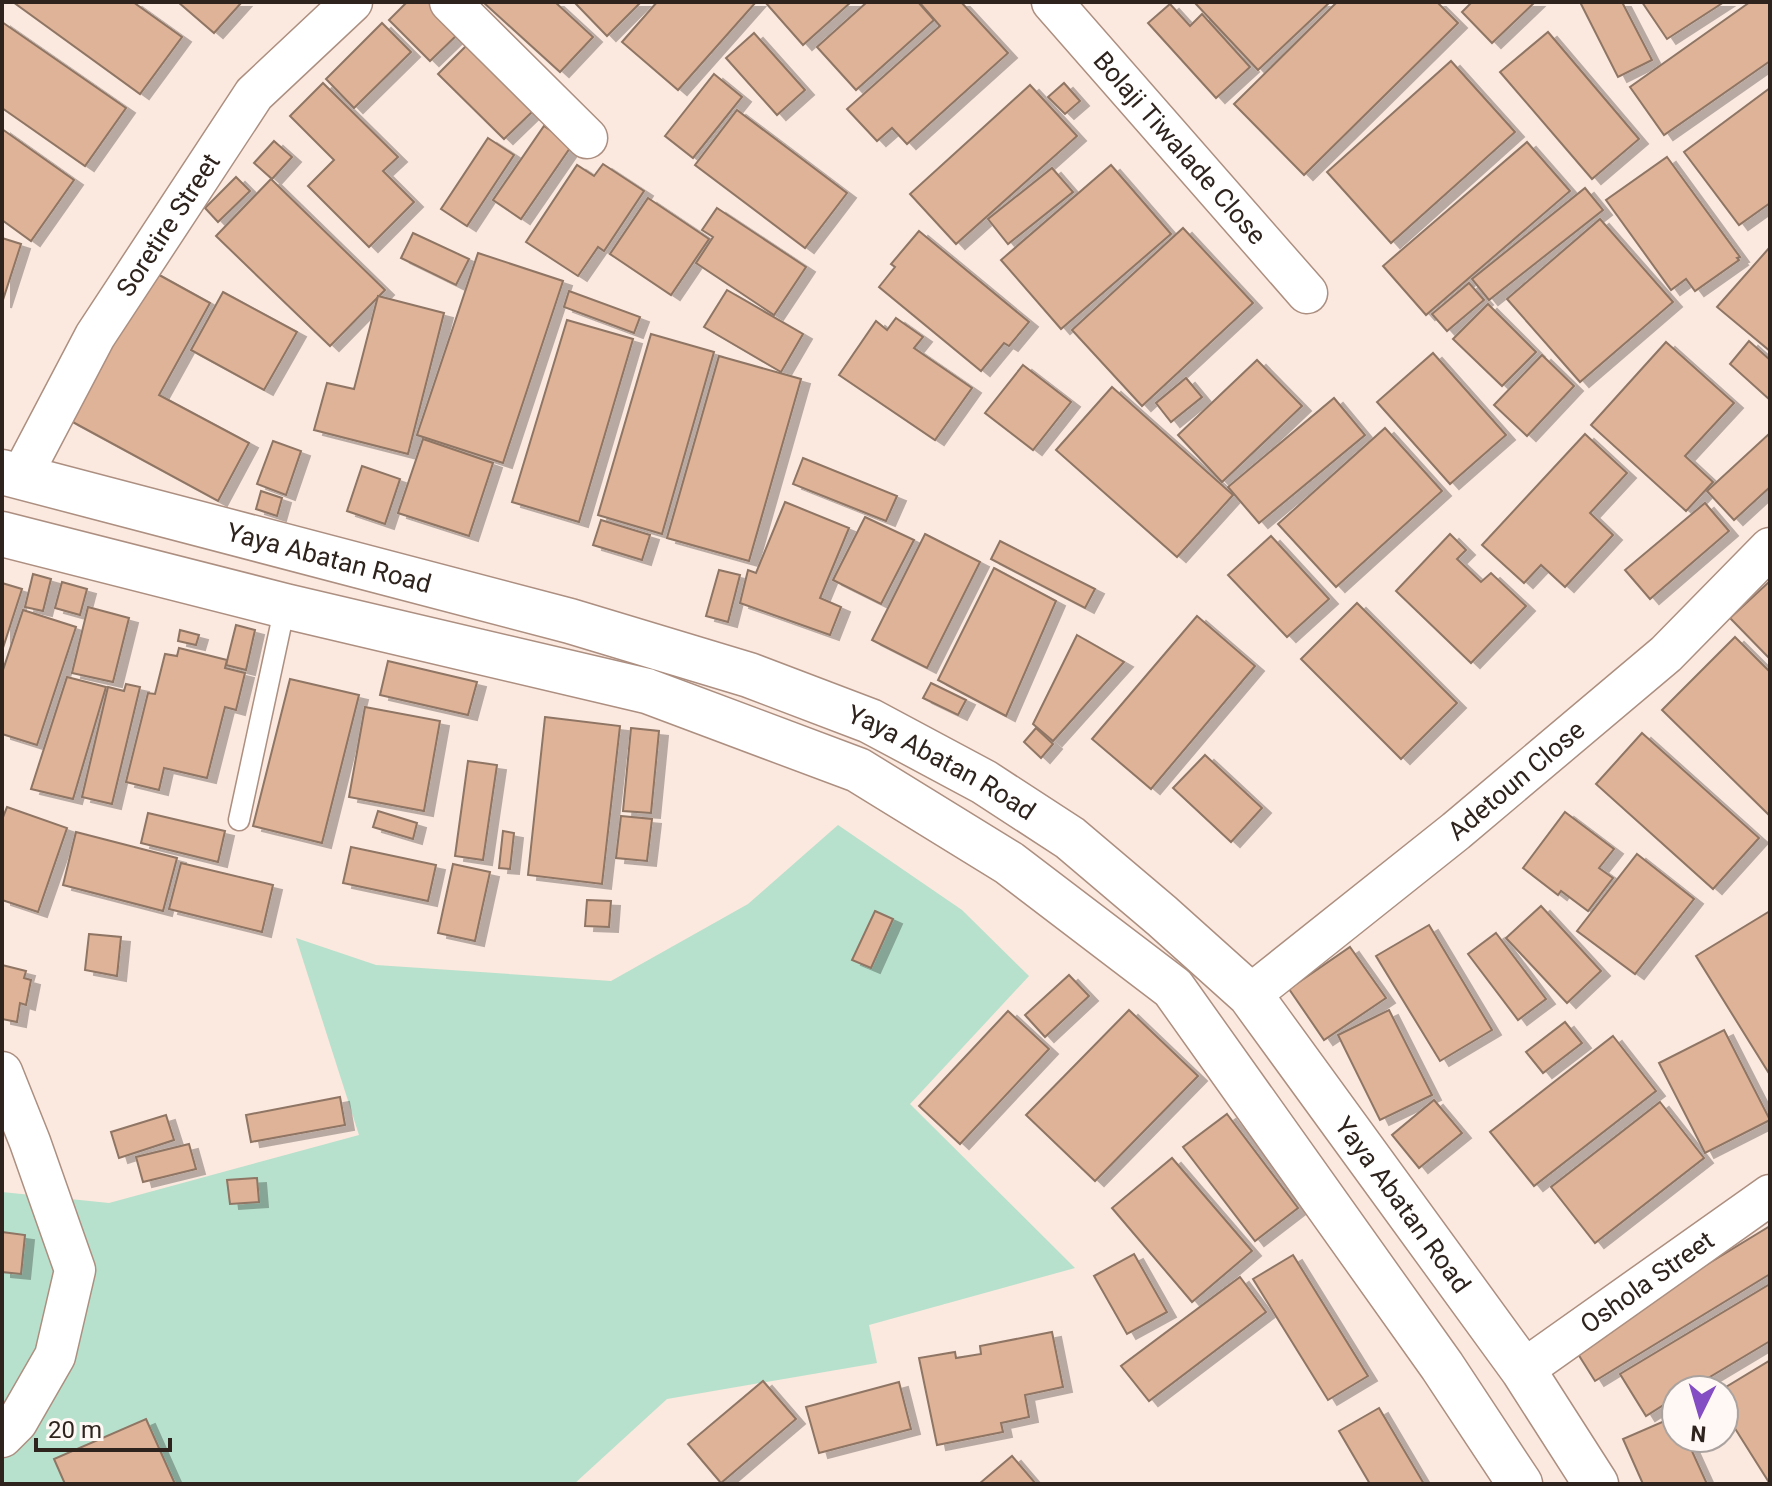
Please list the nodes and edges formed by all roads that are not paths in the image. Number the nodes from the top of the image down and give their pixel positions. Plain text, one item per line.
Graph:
1 (352, 2) edge
2 (450, 2) edge
3 (1052, 2) edge
4 (587, 138) dead end
5 (1307, 293) dead end
6 (12, 474) edge
7 (2, 534) edge
8 (1770, 548) edge
9 (285, 606) junction
10 (239, 820) dead end
11 (1250, 995) junction
12 (2, 1072) edge
13 (1770, 1195) edge
14 (1523, 1370) junction
15 (2, 1437) edge
16 (1520, 1484) edge
17 (1596, 1484) edge

1 - 6 street, Soretire Street
2 - 4 street
3 - 5 street, Bolaji Tiwalade Close
6 - 11 main road, Yaya Abatan Road
7 - 9 main road, Yaya Abatan Road
8 - 11 street, Adetoun Close
9 - 10 lane
9 - 16 main road, Yaya Abatan Road
11 - 14 main road, Yaya Abatan Road
12 - 15 street
13 - 14 street, Oshola Street
14 - 17 main road, Yaya Abatan Road

